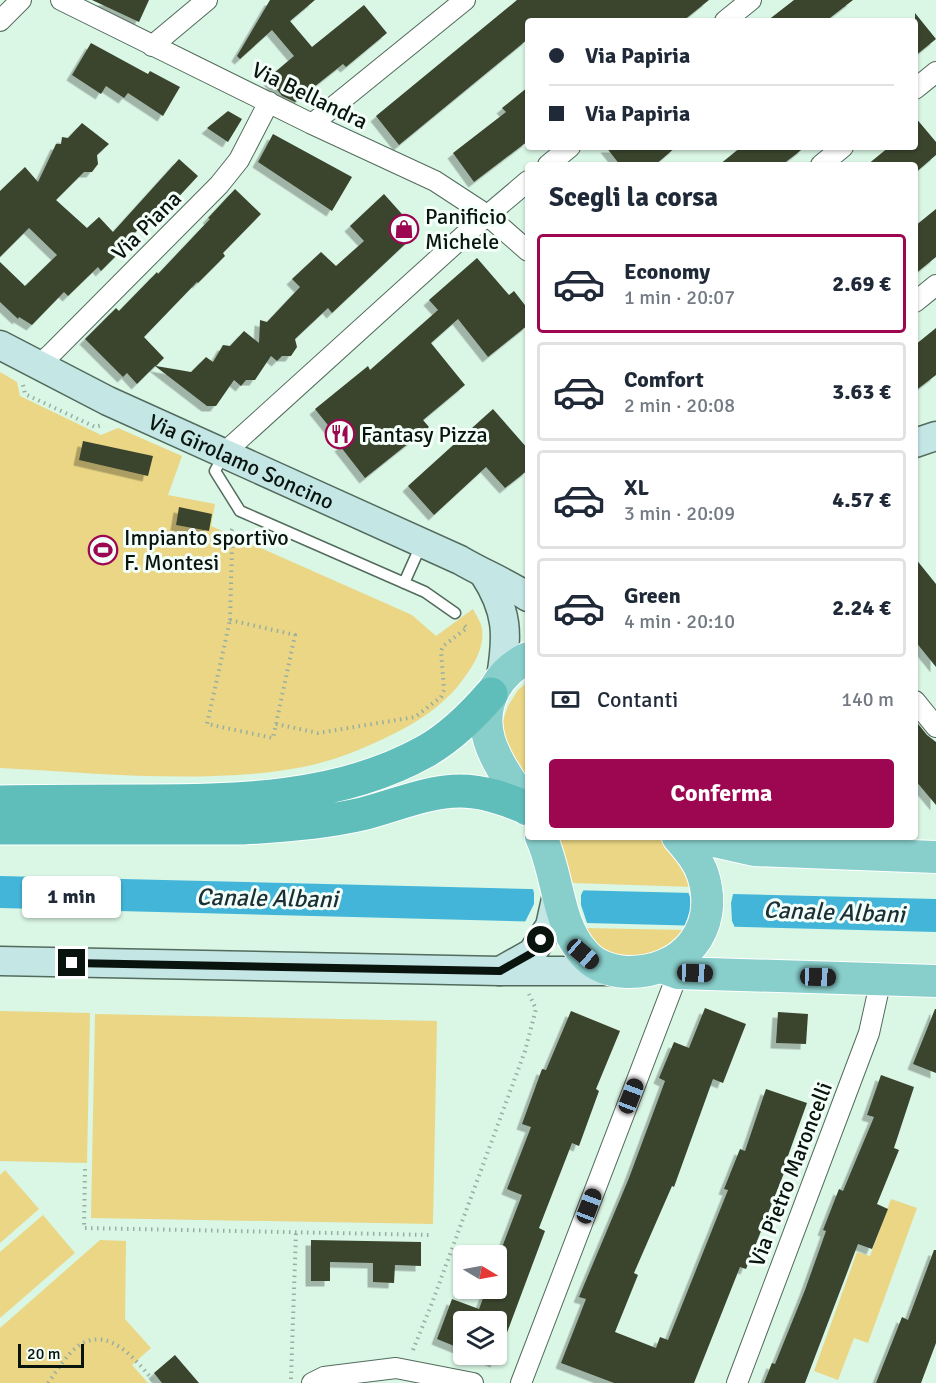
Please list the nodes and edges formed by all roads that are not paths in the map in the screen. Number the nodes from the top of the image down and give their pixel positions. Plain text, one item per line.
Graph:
1 (21, 0) edge
2 (61, 0) edge
3 (207, 0) edge
4 (465, 0) edge
5 (751, 0) edge
6 (729, 18) edge
7 (0, 21) edge
8 (152, 46) junction
9 (936, 72) edge
10 (918, 87) edge
11 (269, 102) junction
12 (312, 124) junction
13 (566, 150) edge
14 (839, 150) edge
15 (552, 162) edge
16 (825, 162) edge
17 (525, 183) edge
18 (487, 215) junction
19 (525, 248) edge
20 (936, 285) edge
21 (918, 300) edge
22 (0, 345) edge
23 (37, 366) junction
24 (936, 436) edge
25 (918, 442) edge
26 (224, 453) junction
27 (422, 542) junction
28 (484, 574) junction
29 (404, 583) junction
30 (525, 595) edge
31 (455, 613) dead end
32 (525, 659) edge
33 (496, 686) junction
34 (918, 705) edge
35 (936, 727) edge
36 (0, 802) edge
37 (525, 806) edge
38 (525, 808) edge
39 (0, 828) edge
40 (542, 840) edge
41 (680, 840) edge
42 (709, 840) edge
43 (797, 840) edge
44 (872, 840) edge
45 (936, 843) edge
46 (778, 851) junction
47 (936, 857) edge
48 (558, 890) junction
49 (0, 961) edge
50 (669, 970) junction
51 (510, 971) junction
52 (612, 971) junction
53 (881, 979) junction
54 (936, 981) edge
55 (312, 1383) edge
56 (473, 1383) edge
57 (521, 1383) edge
58 (737, 1383) edge

1 - 7 street
2 - 8 street, Via Bellandra
3 - 8 street
4 - 12 street
5 - 6 street
8 - 11 street, Via Bellandra
9 - 10 street
11 - 12 street, Via Bellandra
11 - 23 street, Via Piana
12 - 18 street, Via Bellandra
13 - 15 street
14 - 16 street
17 - 18 street
18 - 19 street, Via Bellandra
18 - 26 street
20 - 21 street
22 - 23 main road, Via Girolamo Soncino
23 - 26 main road, Via Girolamo Soncino
24 - 25 main road
26 - 27 main road, Via Girolamo Soncino
26 - 29 lane
27 - 28 main road, Via Girolamo Soncino
27 - 29 lane
28 - 30 main road, Via Girolamo Soncino
28 - 33 main road
29 - 31 lane
32 - 33 main road
33 - 36 highway
33 - 37 main road
34 - 35 street
38 - 39 highway
40 - 48 main road
41 - 50 main road
42 - 46 main road
43 - 46 street
44 - 45 street
46 - 47 main road
48 - 51 main road
48 - 52 main road
49 - 51 main road
50 - 52 main road
50 - 53 main road
50 - 57 street
51 - 52 main road
53 - 54 main road
53 - 58 street, Via Pietro Maroncelli
55 - 56 street

